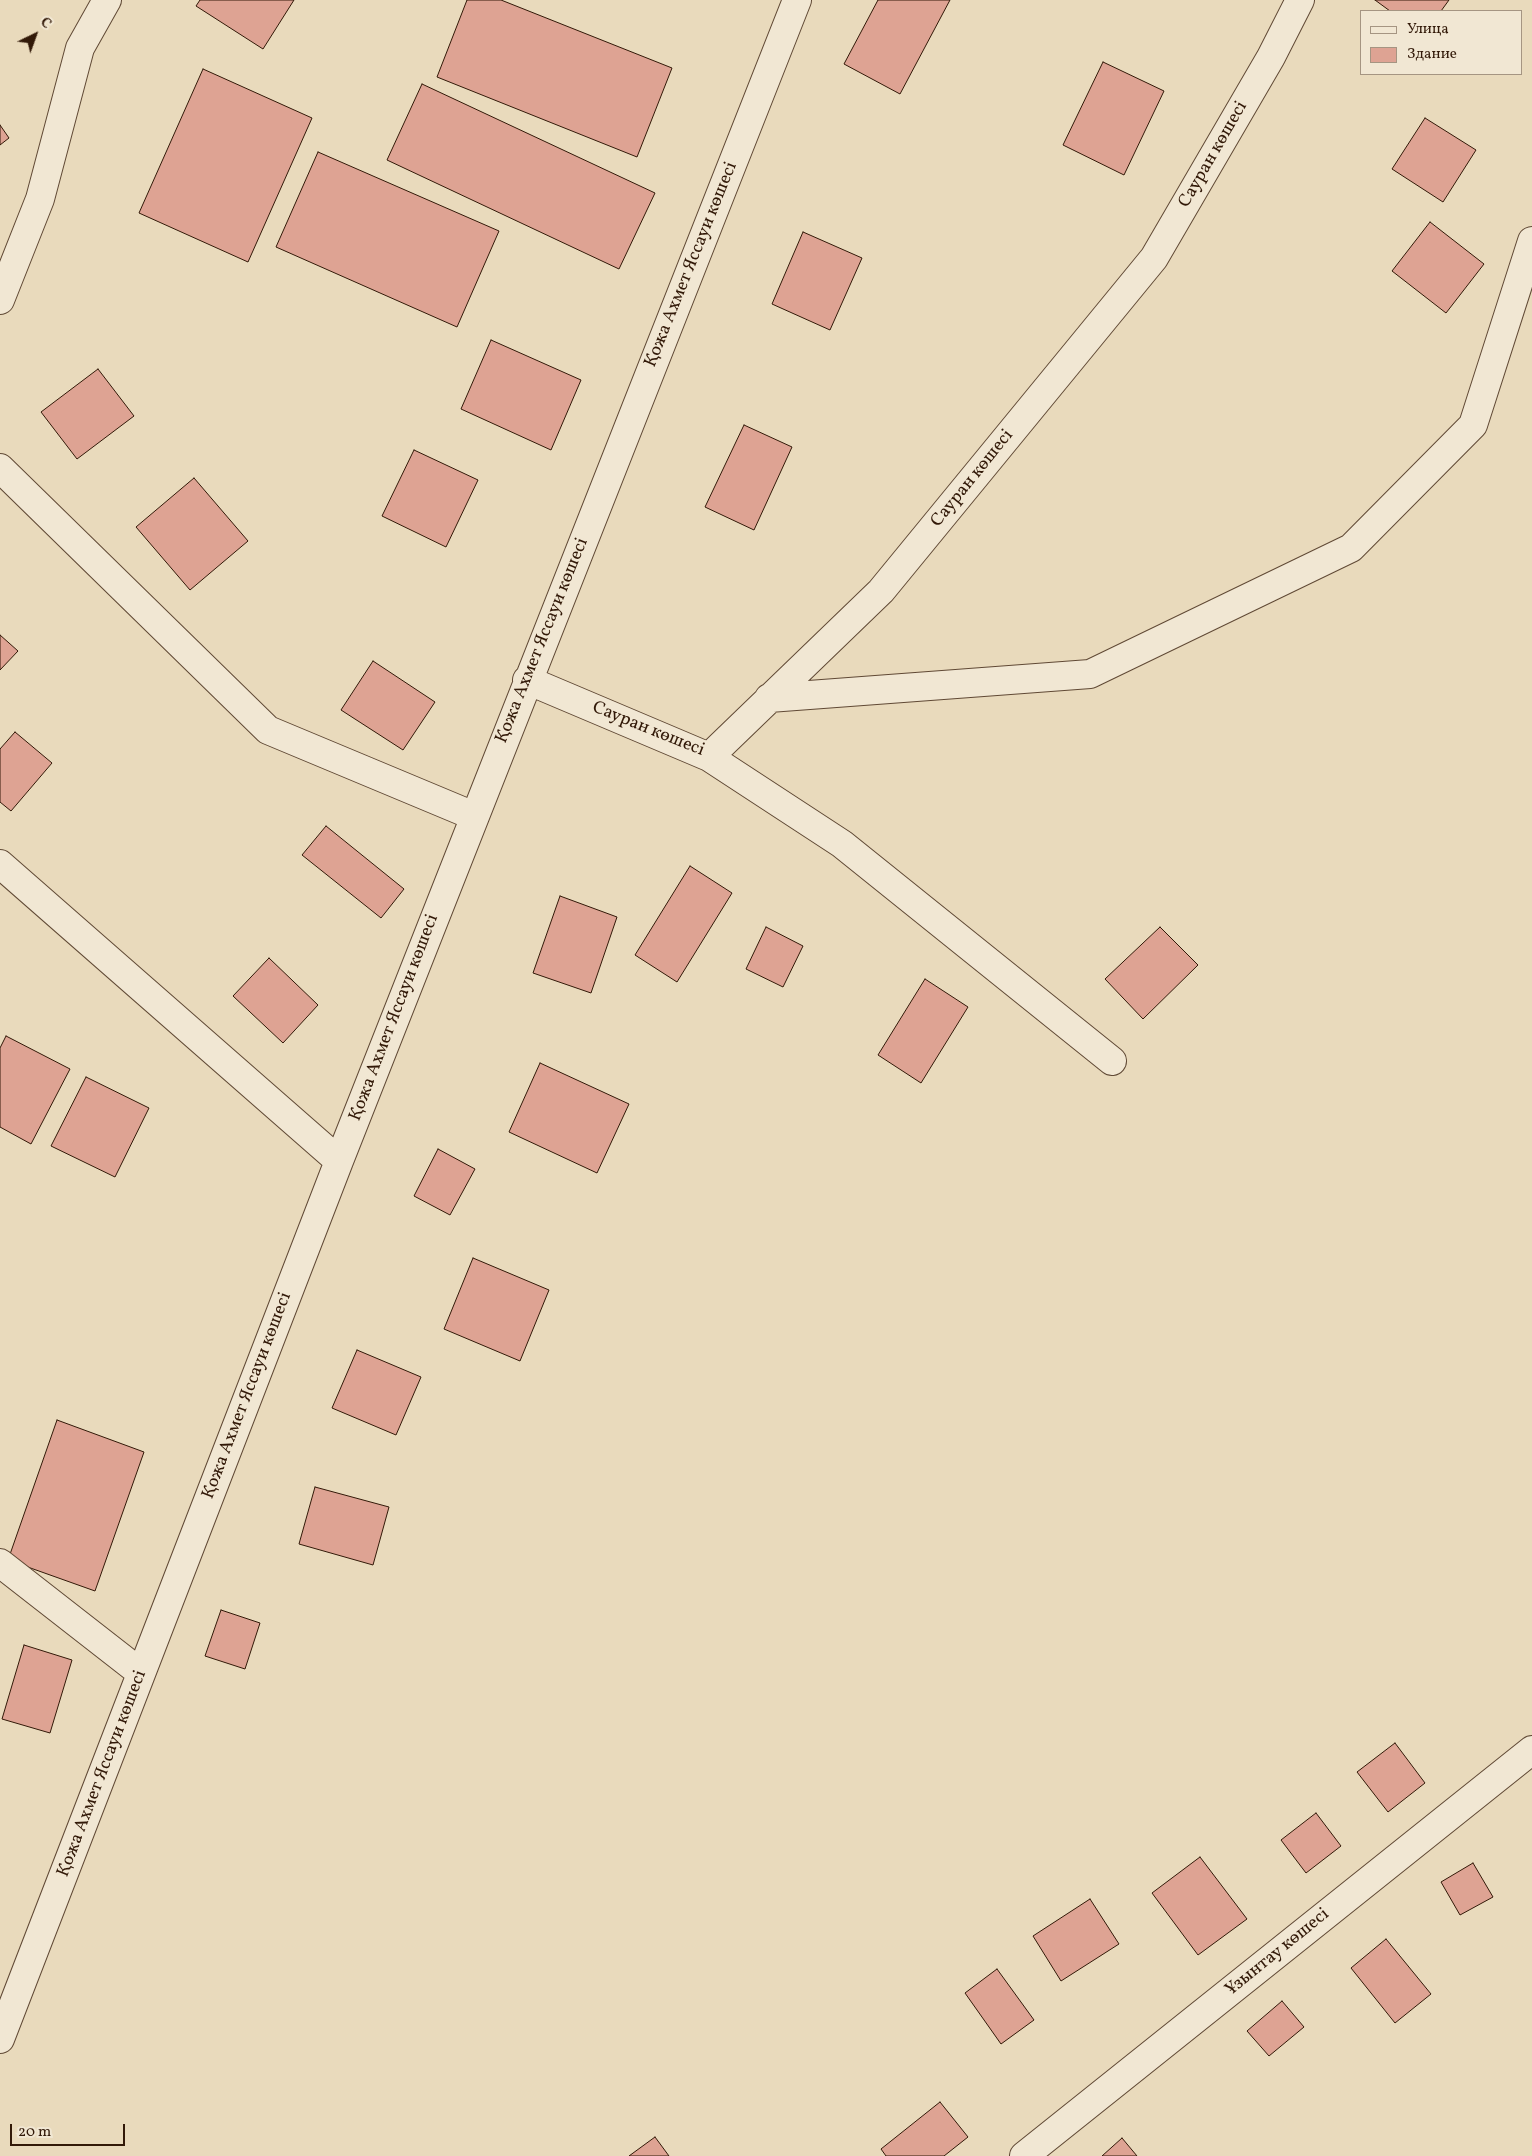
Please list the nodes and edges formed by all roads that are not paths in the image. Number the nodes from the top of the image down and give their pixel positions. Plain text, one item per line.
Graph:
1 (107, 0) edge
2 (797, 0) edge
3 (1300, 0) edge
4 (1532, 241) edge
5 (0, 300) edge
6 (0, 468) edge
7 (527, 680) junction
8 (770, 698) junction
9 (709, 757) junction
10 (474, 816) junction
11 (0, 864) edge
12 (1112, 1061) dead end
13 (339, 1161) junction
14 (0, 1563) edge
15 (142, 1673) junction
16 (1532, 1750) edge
17 (0, 2039) edge
18 (1024, 2156) edge

1 - 5 street
2 - 7 street, Қожа Ахмет Яссауи көшесі
3 - 8 street, Сауран көшесі
4 - 8 street
6 - 10 street
7 - 9 street, Сауран көшесі
7 - 10 street, Қожа Ахмет Яссауи көшесі
8 - 9 street, Сауран көшесі
9 - 12 street
10 - 13 street, Қожа Ахмет Яссауи көшесі
11 - 13 street
13 - 15 street, Қожа Ахмет Яссауи көшесі
14 - 15 street
15 - 17 street, Қожа Ахмет Яссауи көшесі
16 - 18 street, Ұзынтау көшесі

